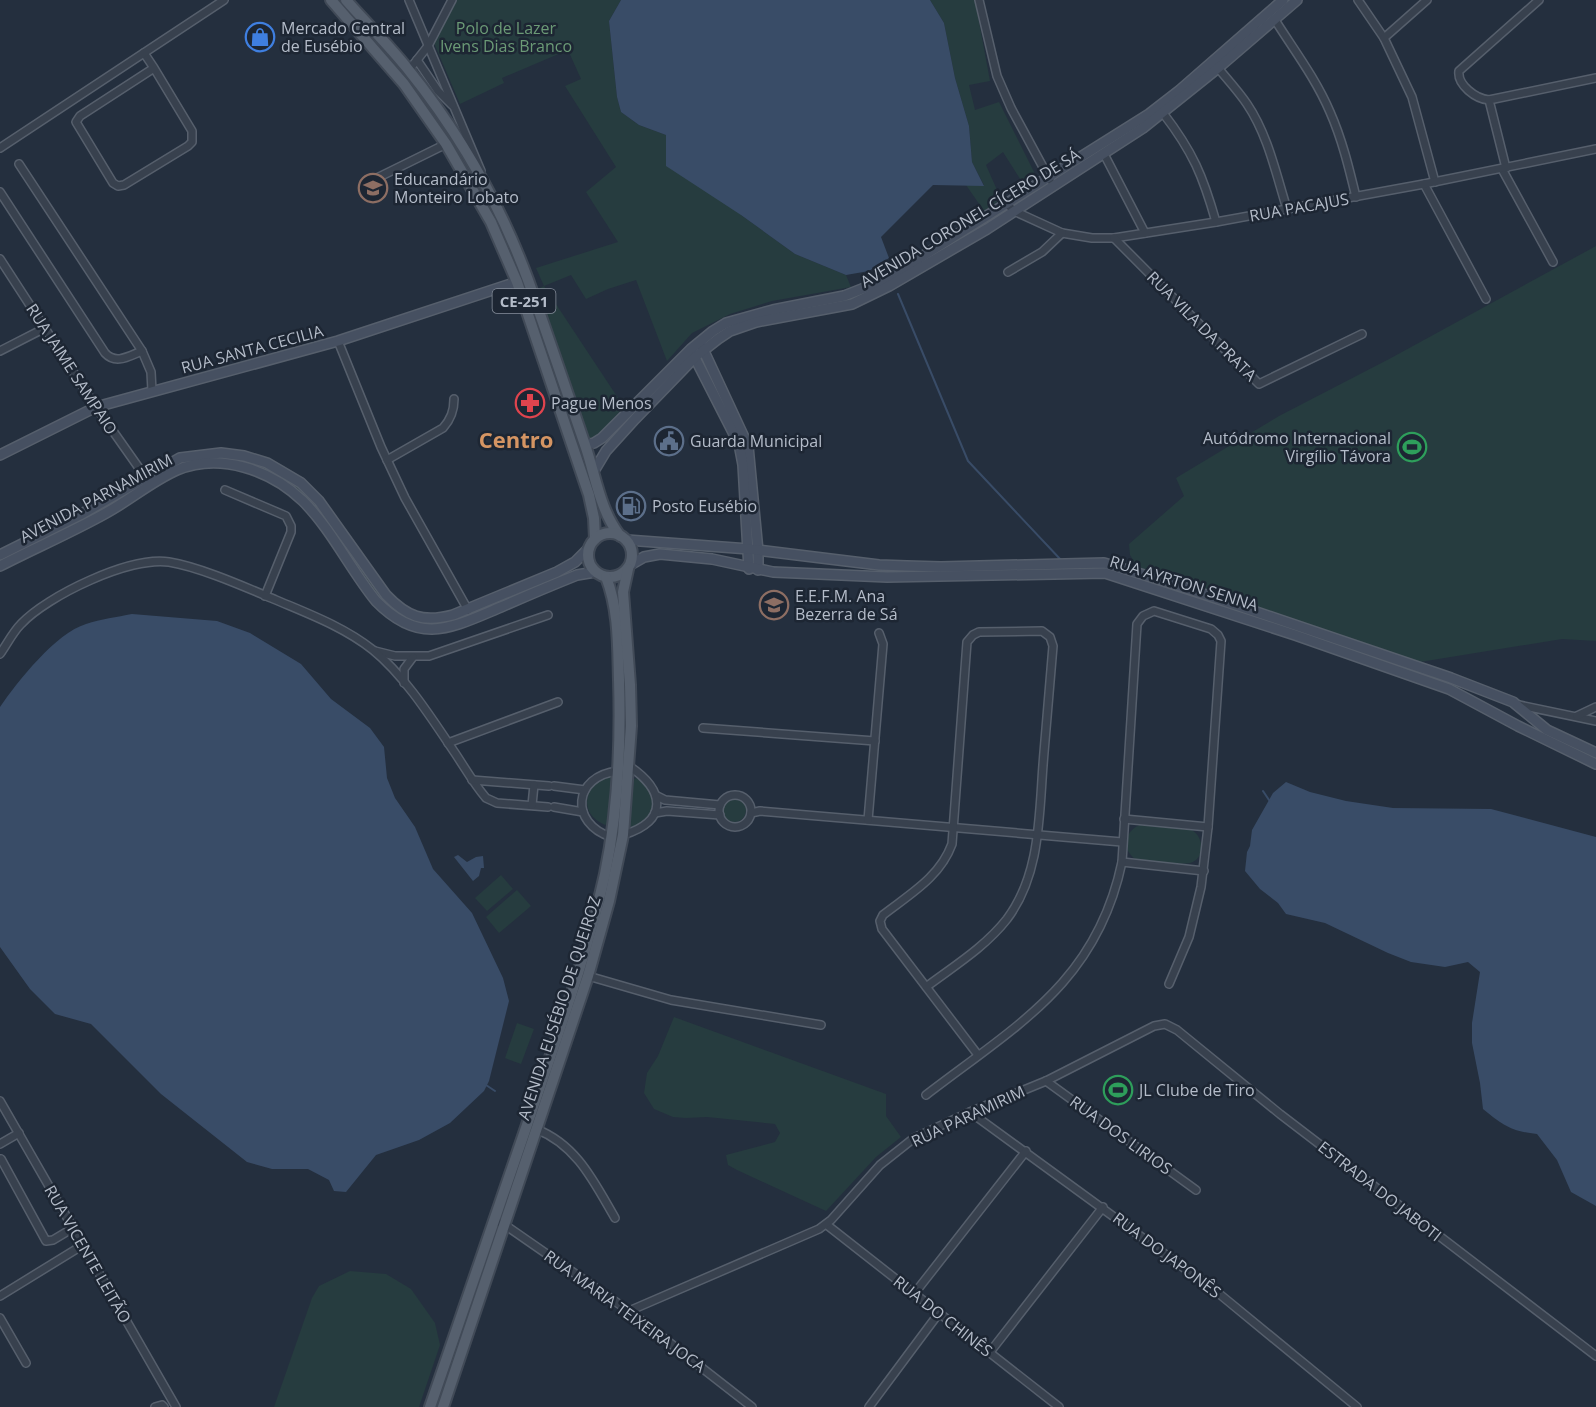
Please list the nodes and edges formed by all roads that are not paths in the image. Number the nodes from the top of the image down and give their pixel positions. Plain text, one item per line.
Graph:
1 (224, 0) edge
2 (331, 0) edge
3 (346, 0) edge
4 (410, 0) edge
5 (452, 0) edge
6 (979, 0) edge
7 (1283, 0) edge
8 (1297, 0) edge
9 (1358, 0) edge
10 (1427, 0) edge
11 (1539, 0) edge
12 (1275, 20) junction
13 (1384, 38) junction
14 (428, 46) junction
15 (144, 52) junction
16 (417, 60) junction
17 (154, 68) junction
18 (1218, 68) junction
19 (403, 73) junction
20 (1596, 78) edge
21 (425, 93) junction
22 (413, 97) junction
23 (1489, 100) junction
24 (453, 107) junction
25 (1163, 113) junction
26 (447, 144) junction
27 (0, 148) edge
28 (1596, 149) edge
29 (1104, 154) junction
30 (19, 164) dead end
31 (1504, 169) junction
32 (371, 180) dead end
33 (1051, 182) junction
34 (1435, 182) junction
35 (1424, 184) junction
36 (0, 192) edge
37 (489, 193) junction
38 (1356, 197) junction
39 (1011, 208) junction
40 (1287, 209) junction
41 (1216, 222) junction
42 (1062, 233) junction
43 (1145, 233) junction
44 (1114, 238) junction
45 (0, 259) edge
46 (1553, 262) dead end
47 (1008, 272) dead end
48 (517, 282) junction
49 (1486, 299) dead end
50 (45, 328) junction
51 (1362, 334) dead end
52 (338, 341) junction
53 (701, 346) junction
54 (0, 351) edge
55 (142, 351) junction
56 (693, 353) junction
57 (152, 392) junction
58 (454, 399) dead end
59 (96, 407) junction
60 (585, 445) junction
61 (0, 455) edge
62 (387, 460) junction
63 (594, 471) junction
64 (146, 478) junction
65 (225, 490) dead end
66 (595, 538) junction
67 (624, 538) junction
68 (588, 549) junction
69 (754, 550) junction
70 (355, 551) junction
71 (0, 555) edge
72 (346, 558) junction
73 (1104, 563) junction
74 (0, 566) edge
75 (629, 567) junction
76 (754, 570) junction
77 (595, 572) junction
78 (1086, 572) junction
79 (1106, 573) junction
80 (606, 578) junction
81 (520, 593) junction
82 (265, 596) junction
83 (468, 610) junction
84 (548, 615) dead end
85 (879, 633) dead end
86 (373, 650) junction
87 (0, 654) edge
88 (413, 657) junction
89 (404, 682) junction
90 (558, 702) dead end
91 (1518, 705) junction
92 (1596, 707) edge
93 (1538, 708) junction
94 (1529, 716) junction
95 (1577, 716) junction
96 (1596, 721) edge
97 (1518, 726) junction
98 (703, 728) dead end
99 (875, 741) junction
100 (448, 743) junction
101 (1596, 753) edge
102 (1596, 764) edge
103 (623, 768) junction
104 (472, 780) junction
105 (489, 781) junction
106 (534, 785) junction
107 (585, 790) junction
108 (482, 793) junction
109 (657, 796) junction
110 (680, 801) junction
111 (720, 804) junction
112 (532, 805) junction
113 (583, 812) junction
114 (679, 812) junction
115 (654, 813) junction
116 (751, 813) junction
117 (720, 815) junction
118 (1124, 819) junction
119 (868, 820) junction
120 (1208, 827) junction
121 (952, 828) junction
122 (1038, 835) junction
123 (617, 836) junction
124 (1122, 842) junction
125 (1122, 862) junction
126 (1204, 871) junction
127 (588, 976) junction
128 (1169, 984) dead end
129 (926, 987) junction
130 (1165, 1024) joint
131 (821, 1025) dead end
132 (978, 1054) junction
133 (1046, 1081) junction
134 (926, 1095) dead end
135 (0, 1101) edge
136 (970, 1112) junction
137 (536, 1129) junction
138 (19, 1133) junction
139 (0, 1144) edge
140 (1026, 1151) junction
141 (1, 1159) edge
142 (1196, 1190) dead end
143 (1102, 1207) junction
144 (615, 1218) dead end
145 (494, 1221) junction
146 (505, 1225) junction
147 (827, 1225) junction
148 (74, 1228) junction
149 (83, 1245) junction
150 (914, 1294) junction
151 (0, 1296) edge
152 (629, 1311) junction
153 (939, 1313) junction
154 (0, 1318) edge
155 (990, 1352) junction
156 (1596, 1356) edge
157 (26, 1363) dead end
158 (446, 1406) edge
159 (155, 1407) edge
160 (164, 1407) edge
161 (176, 1407) edge
162 (430, 1407) edge
163 (752, 1407) edge
164 (869, 1407) edge
165 (1059, 1407) edge
166 (1357, 1407) edge

1 - 15 street
2 - 19 main road, CE-251
3 - 19 main road, CE-251
4 - 14 street
5 - 14 street
6 - 33 street
7 - 33 street, AVENIDA CORONEL CÍCERO DE SÁ
8 - 12 street, AVENIDA CORONEL CÍCERO DE SÁ
9 - 13 street
10 - 13 street
11 - 23 street
12 - 18 street, AVENIDA CORONEL CÍCERO DE SÁ
12 - 38 street
13 - 34 street
14 - 16 street
14 - 24 street
15 - 17 street
15 - 27 street
16 - 19 street
16 - 24 street
17 - 17 street
18 - 25 street, AVENIDA CORONEL CÍCERO DE SÁ
18 - 40 street
19 - 21 main road, CE-251
19 - 22 main road, CE-251
20 - 23 street
21 - 22 main road
21 - 37 main road, CE-251
22 - 26 main road, CE-251
23 - 31 street
24 - 37 street
25 - 29 street, AVENIDA CORONEL CÍCERO DE SÁ
25 - 41 street
26 - 32 street
26 - 48 main road, CE-251
28 - 31 street, RUA PACAJUS
29 - 33 street, AVENIDA CORONEL CÍCERO DE SÁ
29 - 43 street
30 - 55 street
31 - 34 street, RUA PACAJUS
31 - 46 street
33 - 39 street, AVENIDA CORONEL CÍCERO DE SÁ
34 - 35 street, RUA PACAJUS
35 - 38 street, RUA PACAJUS
35 - 49 street
36 - 55 street
37 - 60 main road, CE-251
38 - 40 street, RUA PACAJUS
39 - 42 street, RUA PACAJUS
39 - 53 street, AVENIDA CORONEL CÍCERO DE SÁ
40 - 41 street, RUA PACAJUS
41 - 43 street, RUA PACAJUS
42 - 44 street, RUA PACAJUS
42 - 47 street
43 - 44 street, RUA PACAJUS
44 - 51 street, RUA VILA DA PRATA
45 - 50 street, RUA JAIME SAMPAIO
48 - 52 street, RUA SANTA CECILIA
48 - 66 main road, CE-251
50 - 54 street
50 - 59 street, RUA JAIME SAMPAIO
52 - 57 street, RUA SANTA CECILIA
52 - 62 street
53 - 56 street, AVENIDA CORONEL CÍCERO DE SÁ
53 - 69 street
55 - 57 street
56 - 60 street, AVENIDA CORONEL CÍCERO DE SÁ
56 - 63 street, AVENIDA CORONEL CÍCERO DE SÁ
56 - 69 street
57 - 59 street, RUA SANTA CECILIA
58 - 62 street
59 - 61 street, RUA SANTA CECILIA
59 - 64 street, RUA JAIME SAMPAIO
60 - 63 main road, CE-251
62 - 83 street
63 - 67 main road, CE-251
64 - 70 street, AVENIDA PARNAMIRIM
64 - 71 street, AVENIDA PARNAMIRIM
65 - 82 street
66 - 67 main road
66 - 68 main road
67 - 69 street, RUA AYRTON SENNA
67 - 75 main road, CE-251
68 - 77 main road
68 - 81 street, AVENIDA PARNAMIRIM
69 - 73 street, RUA AYRTON SENNA
69 - 76 street
70 - 72 street
70 - 83 street, AVENIDA PARNAMIRIM
72 - 74 street, AVENIDA PARNAMIRIM
72 - 81 street, AVENIDA PARNAMIRIM
73 - 78 street
73 - 79 street
73 - 91 street, RUA AYRTON SENNA
75 - 76 street, RUA AYRTON SENNA
75 - 80 main road
75 - 103 main road, AVENIDA EUSÉBIO DE QUEIROZ
76 - 78 street, RUA AYRTON SENNA
77 - 80 main road
77 - 81 street, AVENIDA PARNAMIRIM
78 - 79 street, RUA AYRTON SENNA
79 - 97 street, RUA AYRTON SENNA
80 - 103 main road, AVENIDA EUSÉBIO DE QUEIROZ
81 - 83 street, AVENIDA PARNAMIRIM
82 - 86 street
82 - 87 street
84 - 88 street
85 - 99 street
86 - 88 street
86 - 89 street
88 - 89 street
89 - 100 street
90 - 100 street
91 - 93 street
91 - 94 street
92 - 95 street
93 - 94 street
93 - 95 street
94 - 97 street
94 - 101 street
95 - 96 street
97 - 102 street, RUA AYRTON SENNA
98 - 99 street
99 - 119 street
100 - 104 street
103 - 107 street
103 - 109 street
103 - 123 main road, AVENIDA EUSÉBIO DE QUEIROZ
104 - 105 street
104 - 108 street
105 - 106 street
105 - 108 street
106 - 107 street
106 - 112 street
107 - 113 street
108 - 112 street
109 - 110 street
109 - 115 street
110 - 111 street
110 - 114 street
111 - 116 street
111 - 117 street
112 - 113 street
113 - 123 street
114 - 115 street
114 - 117 street
115 - 123 street
116 - 117 street
116 - 119 street
118 - 120 street
118 - 120 street
118 - 124 street
119 - 121 street
120 - 126 street
121 - 122 street
121 - 122 street
121 - 129 street
122 - 124 street
122 - 129 street
123 - 127 main road, AVENIDA EUSÉBIO DE QUEIROZ
123 - 145 main road, AVENIDA EUSÉBIO DE QUEIROZ
124 - 125 street
125 - 126 street
125 - 132 street
126 - 128 street
127 - 131 street
127 - 137 main road, AVENIDA EUSÉBIO DE QUEIROZ
129 - 132 street
130 - 133 street, RUA PARAMIRIM
130 - 156 street, ESTRADA DO JABOTI
132 - 134 street
133 - 136 street, RUA PARAMIRIM
133 - 142 street, RUA DOS LIRIOS
135 - 138 street, RUA VICENTE LEITÃO
136 - 140 street, RUA DO JAPONÊS
136 - 147 street, RUA PARAMIRIM
137 - 144 street
137 - 146 main road, AVENIDA EUSÉBIO DE QUEIROZ
138 - 139 street
138 - 148 street, RUA VICENTE LEITÃO
140 - 143 street, RUA DO JAPONÊS
140 - 150 street
141 - 148 street
143 - 155 street
143 - 166 street, RUA DO JAPONÊS
145 - 146 street, RUA MARIA TEIXEIRA JOCA
145 - 162 main road, AVENIDA EUSÉBIO DE QUEIROZ
146 - 152 street, RUA MARIA TEIXEIRA JOCA
146 - 158 main road, AVENIDA EUSÉBIO DE QUEIROZ
147 - 150 street, RUA DO CHINÊS
147 - 152 street, RUA PARAMIRIM
148 - 149 street, RUA VICENTE LEITÃO
149 - 151 street
149 - 161 street, RUA VICENTE LEITÃO
150 - 153 street, RUA DO CHINÊS
152 - 163 street, RUA MARIA TEIXEIRA JOCA
153 - 155 street, RUA DO CHINÊS
153 - 164 street
154 - 157 street
155 - 165 street, RUA DO CHINÊS
159 - 160 street

